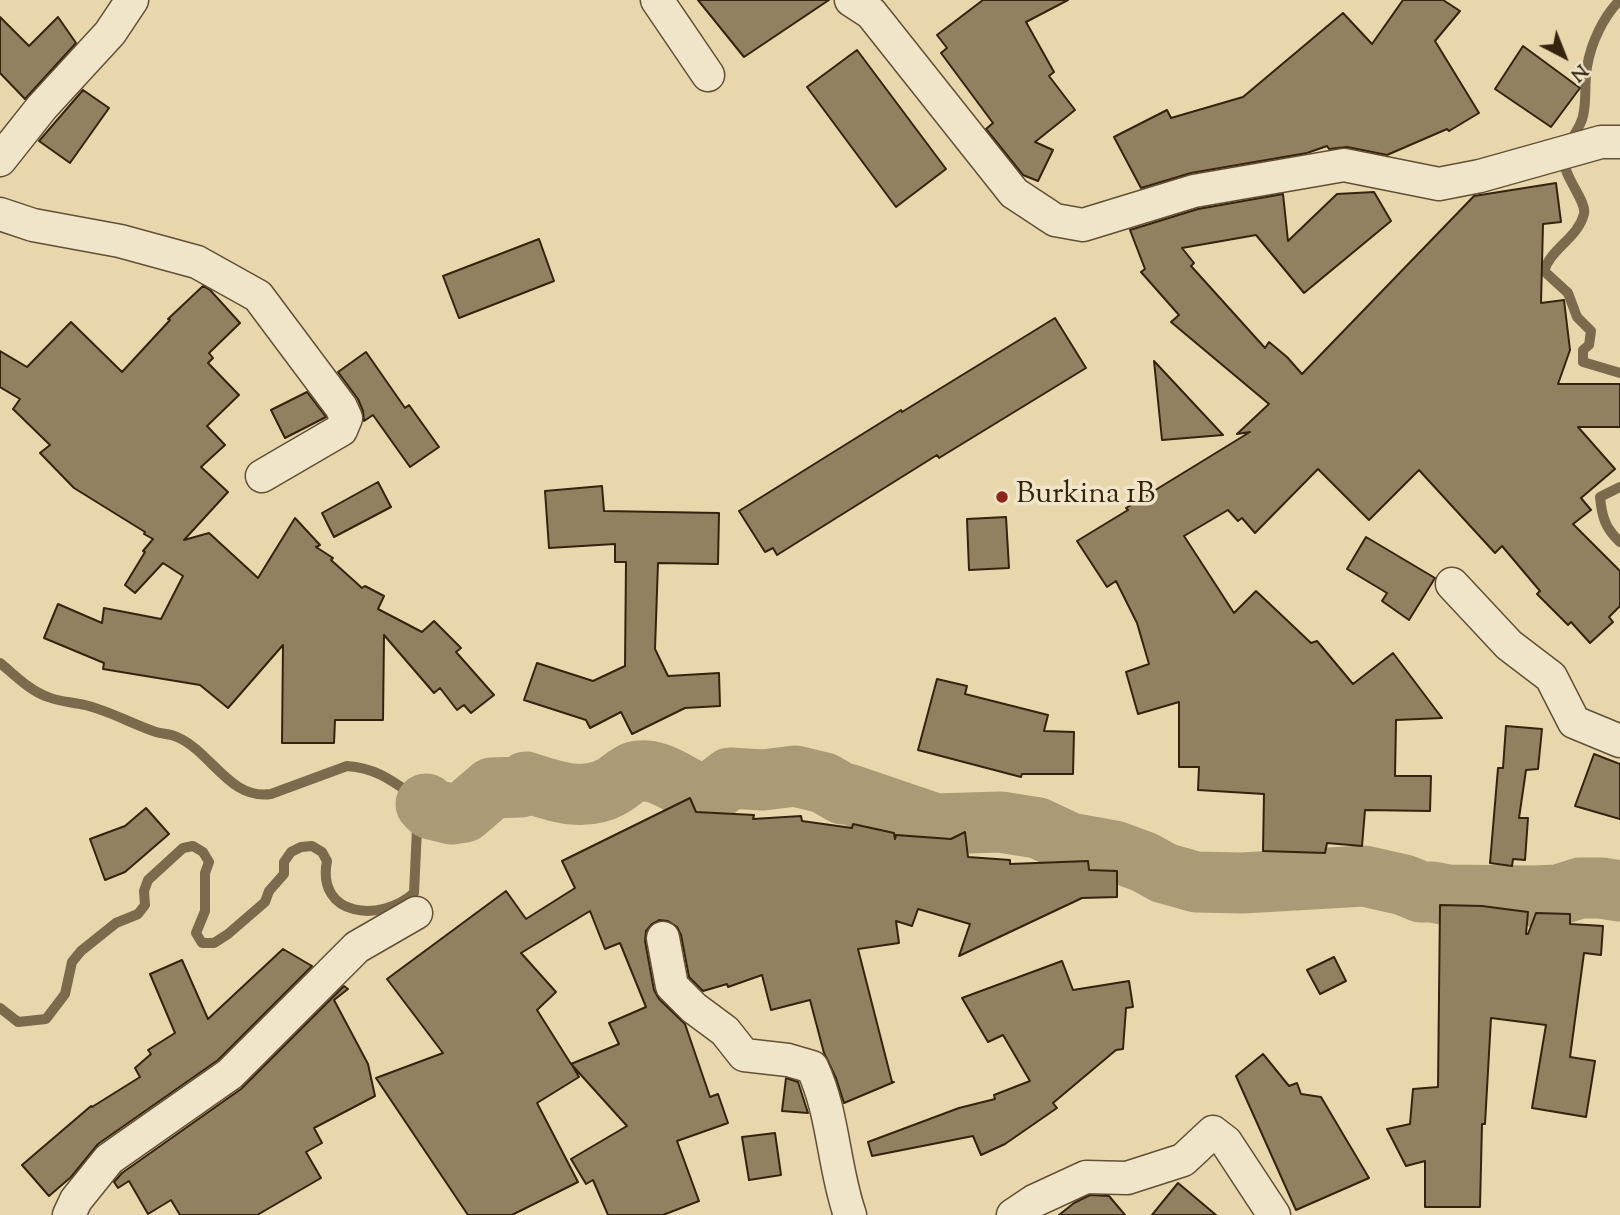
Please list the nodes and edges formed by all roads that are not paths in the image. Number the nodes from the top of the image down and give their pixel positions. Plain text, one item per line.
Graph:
1 (132, 0) edge
2 (657, 0) edge
3 (851, 0) edge
4 (708, 75) dead end
5 (1620, 142) edge
6 (0, 160) edge
7 (0, 214) edge
8 (262, 475) dead end
9 (1452, 584) dead end
10 (1620, 741) edge
11 (416, 914) dead end
12 (663, 939) dead end
13 (69, 1215) edge
14 (850, 1215) edge
15 (1013, 1215) edge
16 (1273, 1215) edge

1 - 6 street
2 - 4 street
3 - 5 street
7 - 8 street
9 - 10 street
11 - 13 street
12 - 14 street
15 - 16 street

